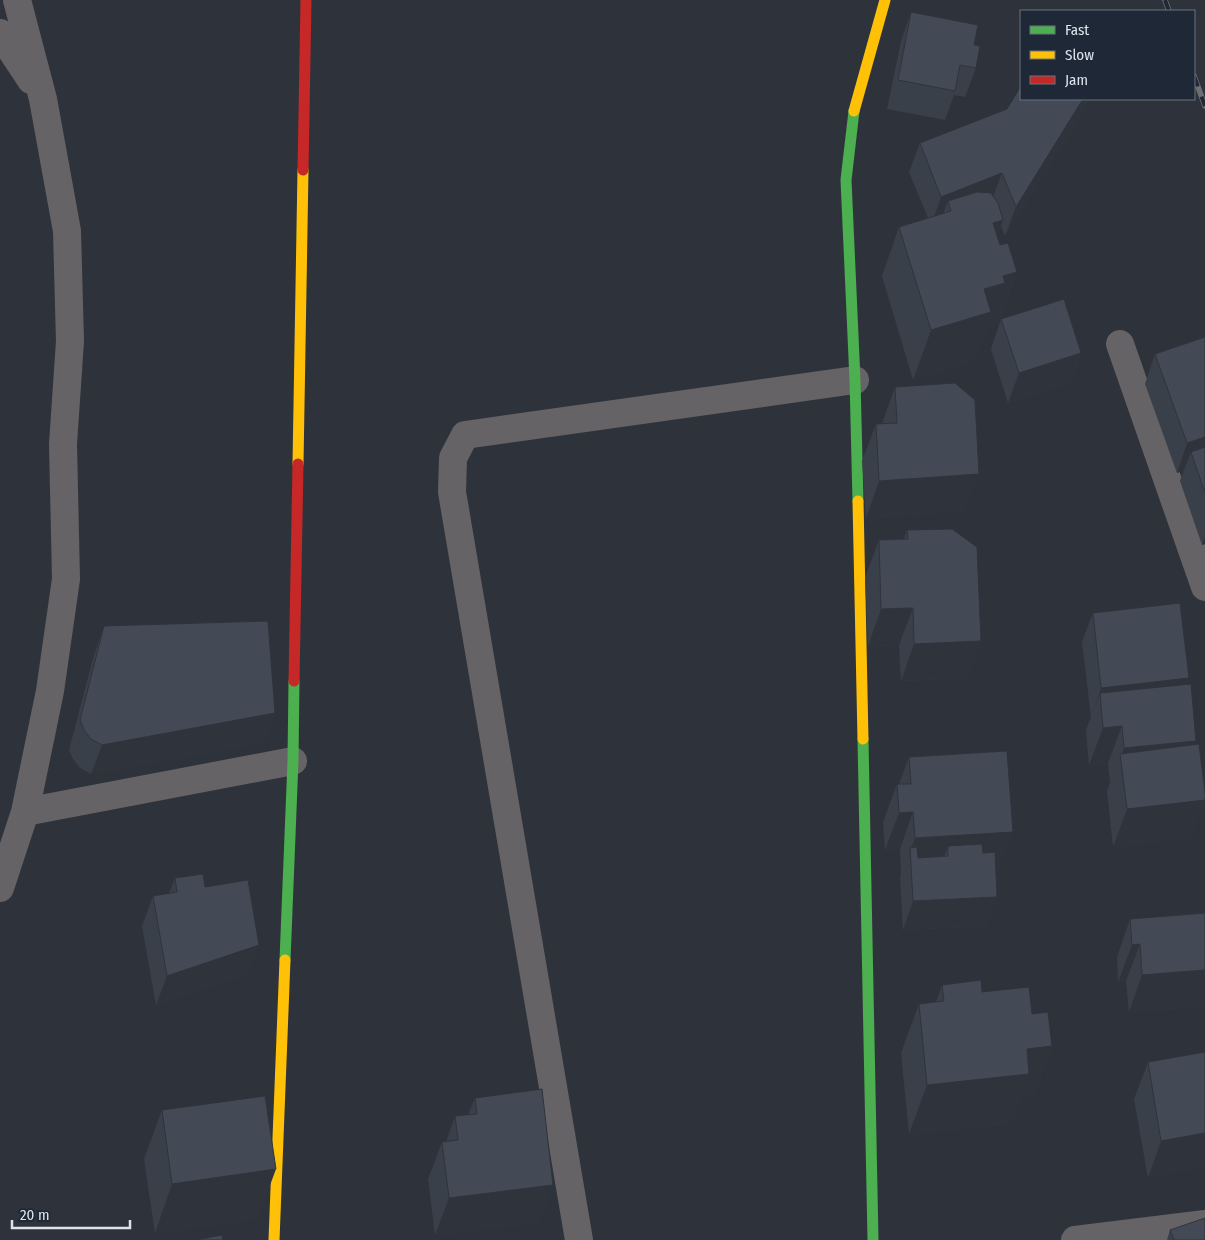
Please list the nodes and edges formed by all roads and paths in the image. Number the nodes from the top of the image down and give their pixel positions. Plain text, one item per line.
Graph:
1 (18, 0) edge
2 (306, 0) edge
3 (885, 0) edge
4 (0, 33) edge
5 (43, 98) junction
6 (1120, 344) dead end
7 (855, 380) junction
8 (1205, 587) edge
9 (294, 762) junction
10 (25, 812) junction
11 (0, 888) edge
12 (1205, 1224) edge
13 (274, 1240) edge
14 (579, 1240) edge
15 (873, 1240) edge
16 (1076, 1240) edge

1 - 5 street
2 - 9 street
3 - 7 street
4 - 5 street
5 - 10 street
6 - 8 street
7 - 14 street
7 - 15 street
9 - 10 street
9 - 13 street
10 - 11 street
12 - 16 street

